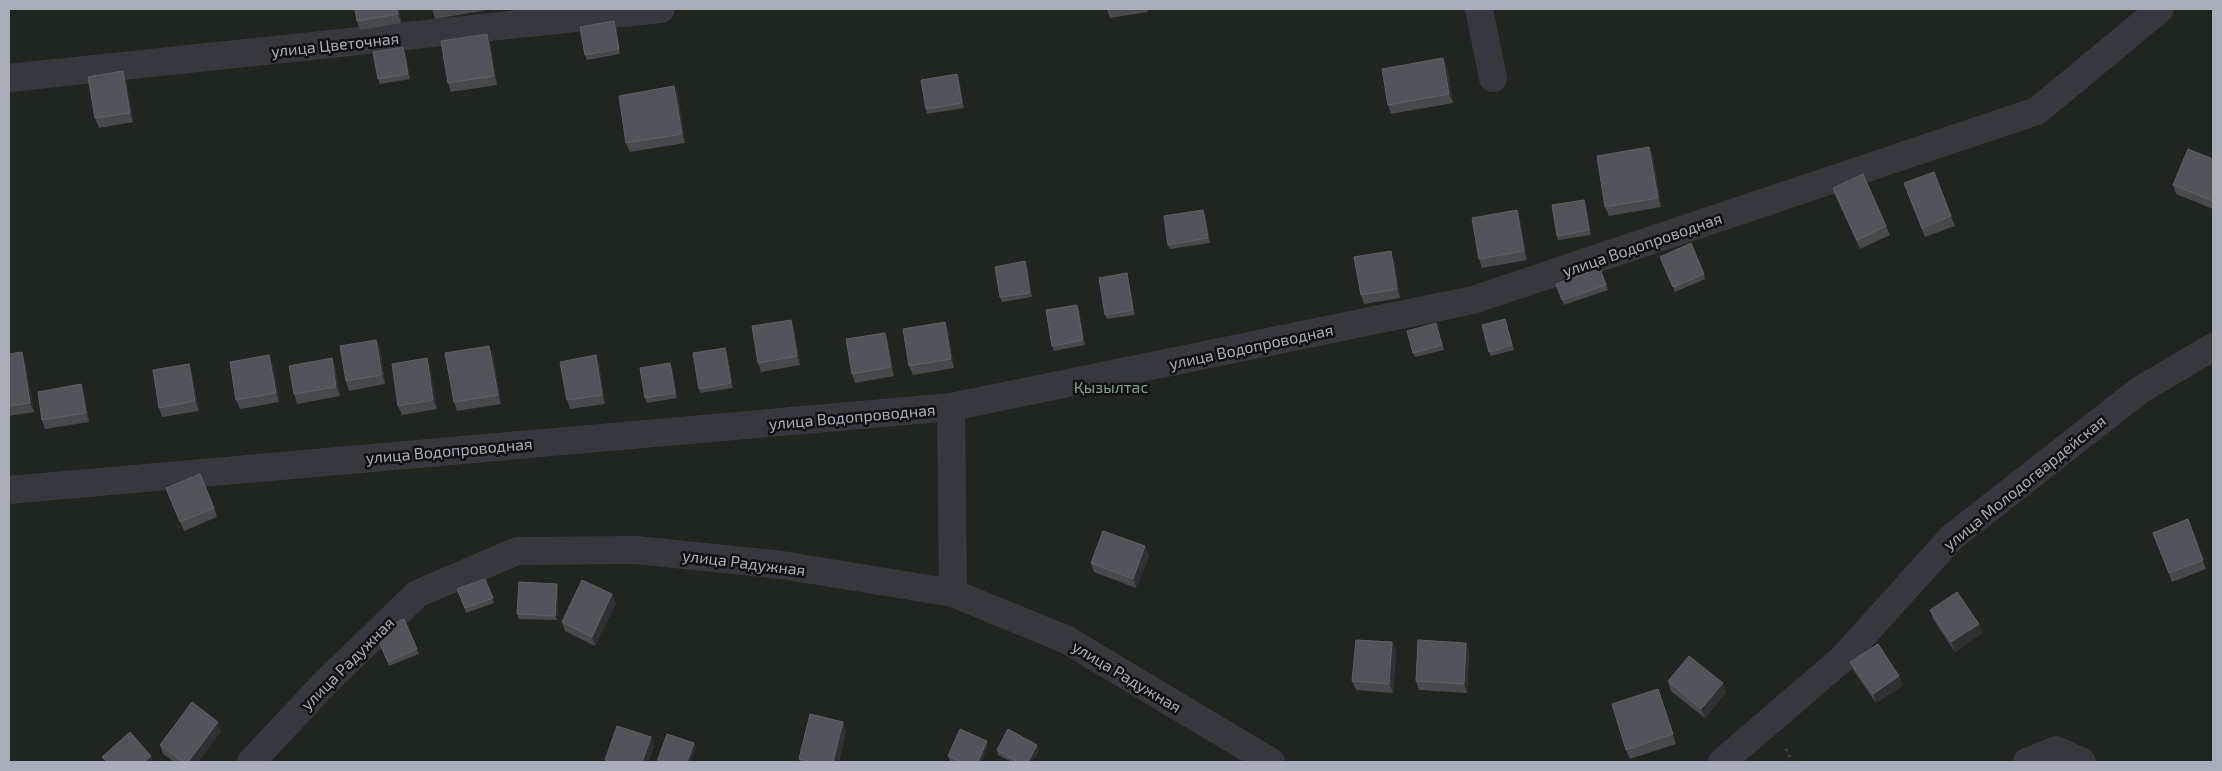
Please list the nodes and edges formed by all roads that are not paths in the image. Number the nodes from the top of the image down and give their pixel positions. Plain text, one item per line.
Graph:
1 (661, 9) edge
2 (1479, 9) edge
3 (2160, 9) edge
4 (9, 78) edge
5 (1493, 78) dead end
6 (2213, 347) edge
7 (951, 408) junction
8 (9, 490) edge
9 (953, 593) junction
10 (251, 762) edge
11 (1271, 762) edge
12 (1722, 762) edge
13 (2027, 762) edge
14 (2082, 762) edge

1 - 4 street, улица Цветочная
2 - 5 street
3 - 7 street, улица Водопроводная
6 - 12 street, улица Молодогвардейская
7 - 8 street, улица Водопроводная
7 - 9 street
9 - 10 street, улица Радужная
9 - 11 street, улица Радужная
13 - 14 street

